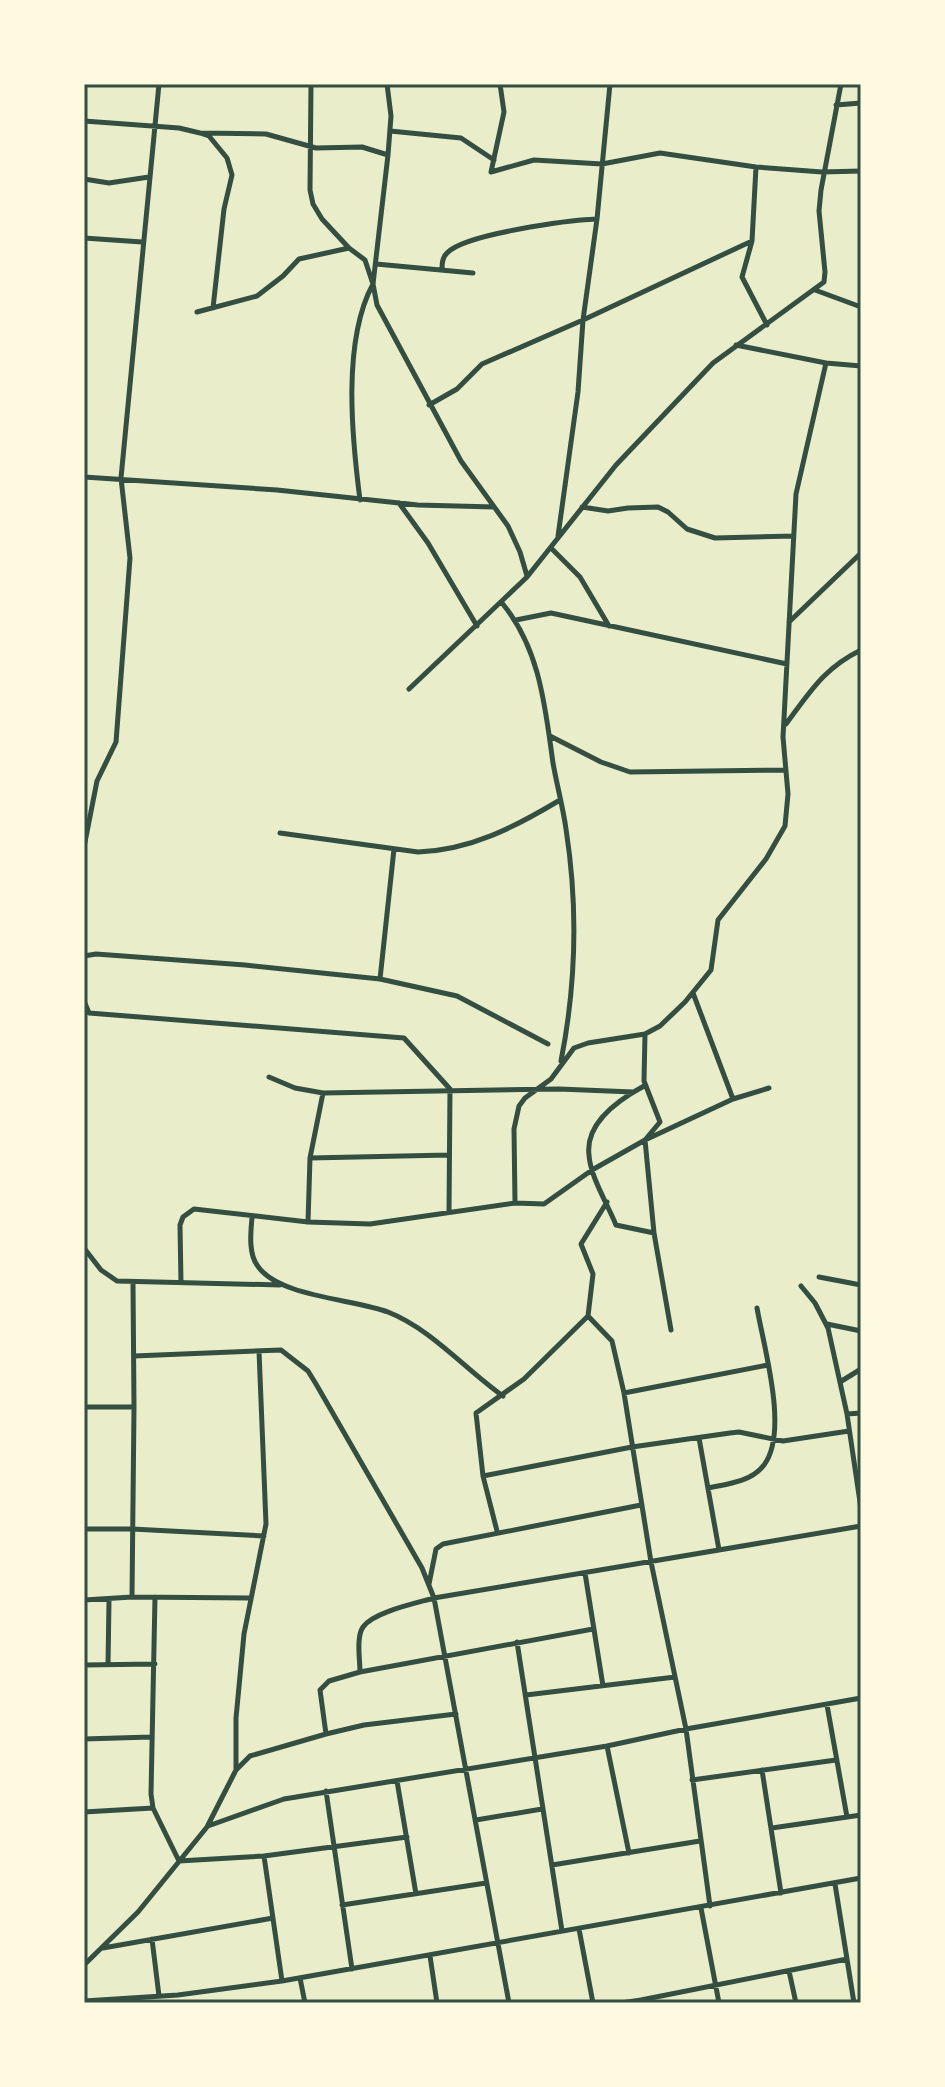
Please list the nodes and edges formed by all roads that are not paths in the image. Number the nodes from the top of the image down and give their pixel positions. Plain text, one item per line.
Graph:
1 (159, 84) edge
2 (311, 84) edge
3 (387, 84) edge
4 (500, 84) edge
5 (610, 84) edge
6 (841, 84) edge
7 (861, 103) edge
8 (836, 105) junction
9 (84, 121) edge
10 (154, 127) junction
11 (390, 131) junction
12 (200, 133) junction
13 (312, 147) junction
14 (388, 155) junction
15 (494, 160) junction
16 (602, 164) junction
17 (756, 167) junction
18 (861, 171) edge
19 (822, 172) junction
20 (149, 177) junction
21 (84, 179) edge
22 (597, 219) junction
23 (84, 238) edge
24 (752, 241) junction
25 (142, 242) junction
26 (349, 248) junction
27 (376, 264) junction
28 (442, 270) junction
29 (473, 273) dead end
30 (373, 284) junction
31 (815, 290) junction
32 (861, 307) edge
33 (213, 308) junction
34 (197, 312) dead end
35 (583, 320) junction
36 (767, 325) junction
37 (736, 345) junction
38 (826, 363) junction
39 (861, 366) edge
40 (429, 405) junction
41 (84, 477) edge
42 (121, 478) junction
43 (360, 500) junction
44 (399, 503) junction
45 (494, 507) junction
46 (582, 507) junction
47 (793, 536) junction
48 (557, 539) junction
49 (551, 548) junction
50 (861, 553) edge
51 (527, 577) junction
52 (502, 603) junction
53 (516, 620) junction
54 (789, 622) junction
55 (477, 626) junction
56 (609, 626) junction
57 (861, 650) edge
58 (787, 664) junction
59 (409, 689) dead end
60 (785, 726) junction
61 (550, 736) junction
62 (785, 770) junction
63 (560, 800) junction
64 (280, 833) dead end
65 (84, 847) edge
66 (394, 849) junction
67 (84, 956) edge
68 (380, 979) junction
69 (693, 993) junction
70 (84, 1001) edge
71 (645, 1034) junction
72 (548, 1044) dead end
73 (561, 1062) junction
74 (269, 1077) dead end
75 (644, 1086) junction
76 (769, 1088) dead end
77 (450, 1089) junction
78 (534, 1091) junction
79 (633, 1092) junction
80 (323, 1093) junction
81 (733, 1099) junction
82 (645, 1140) junction
83 (449, 1155) junction
84 (310, 1158) junction
85 (592, 1170) junction
86 (607, 1202) junction
87 (515, 1203) junction
88 (449, 1212) junction
89 (252, 1217) junction
90 (308, 1222) junction
91 (654, 1233) junction
92 (84, 1248) edge
93 (819, 1277) dead end
94 (133, 1283) junction
95 (181, 1283) junction
96 (284, 1285) junction
97 (861, 1285) edge
98 (801, 1286) dead end
99 (757, 1308) dead end
100 (588, 1316) junction
101 (826, 1324) junction
102 (671, 1330) dead end
103 (861, 1331) edge
104 (259, 1351) junction
105 (134, 1356) junction
106 (768, 1365) junction
107 (861, 1369) edge
108 (840, 1382) junction
109 (624, 1393) junction
110 (503, 1396) junction
111 (84, 1407) edge
112 (134, 1407) junction
113 (861, 1413) edge
114 (847, 1414) junction
115 (849, 1431) junction
116 (699, 1438) junction
117 (773, 1439) junction
118 (632, 1447) junction
119 (483, 1476) junction
120 (708, 1488) junction
121 (641, 1505) junction
122 (861, 1509) edge
123 (861, 1526) edge
124 (84, 1529) edge
125 (132, 1529) junction
126 (497, 1531) junction
127 (264, 1536) junction
128 (719, 1550) junction
129 (651, 1562) junction
130 (585, 1573) junction
131 (429, 1585) junction
132 (132, 1597) junction
133 (155, 1597) junction
134 (250, 1598) junction
135 (434, 1598) junction
136 (84, 1600) edge
137 (109, 1600) junction
138 (593, 1629) junction
139 (517, 1642) junction
140 (446, 1655) junction
141 (155, 1664) junction
142 (84, 1665) edge
143 (108, 1665) junction
144 (360, 1672) junction
145 (675, 1677) junction
146 (603, 1686) junction
147 (526, 1695) junction
148 (861, 1698) edge
149 (827, 1705) junction
150 (456, 1714) junction
151 (686, 1729) junction
152 (326, 1734) junction
153 (151, 1737) junction
154 (84, 1739) edge
155 (607, 1746) junction
156 (536, 1757) junction
157 (836, 1760) junction
158 (468, 1769) junction
159 (236, 1770) junction
160 (762, 1770) junction
161 (692, 1780) junction
162 (397, 1781) junction
163 (326, 1791) junction
164 (153, 1808) junction
165 (543, 1809) junction
166 (84, 1812) edge
167 (861, 1815) edge
168 (847, 1817) junction
169 (476, 1820) junction
170 (207, 1827) junction
171 (772, 1828) junction
172 (407, 1837) junction
173 (700, 1841) junction
174 (334, 1846) junction
175 (629, 1853) junction
176 (264, 1856) junction
177 (179, 1861) junction
178 (552, 1865) junction
179 (861, 1878) edge
180 (486, 1883) junction
181 (835, 1884) junction
182 (781, 1893) junction
183 (416, 1894) junction
184 (342, 1905) junction
185 (710, 1906) junction
186 (701, 1908) junction
187 (273, 1918) junction
188 (579, 1929) junction
189 (562, 1931) junction
190 (152, 1939) junction
191 (496, 1944) junction
192 (102, 1948) junction
193 (430, 1956) junction
194 (847, 1959) junction
195 (84, 1965) edge
196 (352, 1969) junction
197 (789, 1971) junction
198 (300, 1978) junction
199 (282, 1981) junction
200 (716, 1984) junction
201 (178, 1995) junction
202 (159, 1996) junction
203 (84, 2001) edge
204 (641, 2001) edge
205 (180, 2003) edge
206 (305, 2003) edge
207 (437, 2003) edge
208 (509, 2003) edge
209 (593, 2003) edge
210 (621, 2003) edge
211 (719, 2003) edge
212 (796, 2003) edge
213 (854, 2003) edge

1 - 10 street
2 - 13 street
3 - 11 street
4 - 15 street
5 - 16 street
6 - 8 street
7 - 8 street
8 - 19 street
9 - 10 street
10 - 12 street
10 - 20 street
11 - 14 street
11 - 15 street
12 - 13 street
12 - 33 street
13 - 14 street
13 - 26 street
14 - 27 street
15 - 16 street
16 - 17 street
16 - 22 street
17 - 19 street
17 - 24 street
18 - 19 street
19 - 31 street
20 - 21 street
20 - 25 street
22 - 28 street
22 - 35 street
23 - 25 street
24 - 35 street
24 - 36 street
25 - 42 street
26 - 30 street
26 - 33 street
27 - 28 street
27 - 30 street
28 - 29 street
30 - 40 street
30 - 43 street
31 - 32 street
31 - 36 street
33 - 34 street
35 - 40 street
35 - 48 street
36 - 37 street
37 - 38 street
37 - 46 street
38 - 39 street
38 - 47 street
40 - 45 street
41 - 42 street
42 - 43 street
42 - 65 street
43 - 44 street
44 - 45 street
44 - 55 street
45 - 51 street
46 - 47 street
46 - 48 street
47 - 54 street
48 - 49 street
49 - 51 street
49 - 56 street
50 - 54 street
51 - 52 street
52 - 53 street
52 - 55 street
53 - 56 street
53 - 61 street
54 - 58 street
55 - 59 street
56 - 58 street
57 - 60 street
58 - 60 street
60 - 62 street
61 - 62 street
61 - 63 street
62 - 69 street
63 - 66 street
63 - 73 street
64 - 66 street
66 - 68 street
67 - 68 street
68 - 72 street
69 - 71 street
69 - 81 street
70 - 77 street
71 - 73 street
71 - 75 street
73 - 78 street
74 - 80 street
75 - 79 street
75 - 82 street
76 - 81 street
77 - 78 street
77 - 80 street
77 - 83 street
78 - 79 street
78 - 87 street
79 - 85 street
80 - 84 street
81 - 82 street
82 - 85 street
82 - 91 street
83 - 84 street
83 - 88 street
84 - 90 street
85 - 86 street
85 - 87 street
86 - 91 street
86 - 100 street
87 - 88 street
88 - 90 street
89 - 90 street
89 - 95 street
89 - 96 street
91 - 102 street
92 - 94 street
93 - 97 street
94 - 95 street
94 - 105 street
95 - 96 street
96 - 110 street
98 - 101 street
99 - 106 street
100 - 109 street
100 - 110 street
101 - 103 street
101 - 108 street
104 - 105 street
104 - 127 street
104 - 131 street
105 - 112 street
106 - 109 street
106 - 117 street
107 - 108 street
108 - 114 street
109 - 118 street
110 - 119 street
111 - 112 street
112 - 125 street
113 - 114 street
114 - 115 street
115 - 117 street
115 - 122 street
116 - 117 street
116 - 118 street
116 - 120 street
117 - 120 street
118 - 119 street
118 - 121 street
119 - 126 street
120 - 128 street
121 - 126 street
121 - 129 street
123 - 128 street
124 - 125 street
125 - 127 street
125 - 132 street
126 - 131 street
127 - 134 street
128 - 129 street
129 - 130 street
129 - 145 street
130 - 135 street
130 - 138 street
131 - 135 street
132 - 133 street
132 - 137 street
133 - 134 street
133 - 141 street
134 - 159 street
135 - 140 street
135 - 144 street
136 - 137 street
137 - 143 street
138 - 139 street
138 - 146 street
139 - 140 street
139 - 147 street
140 - 144 street
140 - 150 street
141 - 143 street
141 - 153 street
142 - 143 street
144 - 152 street
145 - 146 street
145 - 151 street
146 - 147 street
147 - 156 street
148 - 149 street
149 - 151 street
149 - 157 street
150 - 152 street
150 - 158 street
151 - 155 street
151 - 161 street
152 - 159 street
153 - 154 street
153 - 164 street
155 - 156 street
155 - 175 street
156 - 158 street
156 - 165 street
157 - 160 street
157 - 168 street
158 - 162 street
158 - 169 street
159 - 170 street
160 - 161 street
160 - 171 street
161 - 173 street
162 - 163 street
162 - 172 street
163 - 170 street
163 - 174 street
164 - 166 street
164 - 177 street
165 - 169 street
165 - 178 street
167 - 168 street
168 - 171 street
169 - 180 street
170 - 177 street
171 - 182 street
172 - 174 street
172 - 183 street
173 - 175 street
173 - 185 street
174 - 176 street
174 - 184 street
175 - 178 street
176 - 177 street
176 - 187 street
177 - 192 street
178 - 189 street
179 - 181 street
180 - 183 street
180 - 191 street
181 - 182 street
181 - 194 street
182 - 185 street
183 - 184 street
184 - 196 street
185 - 186 street
186 - 188 street
186 - 200 street
187 - 190 street
187 - 199 street
188 - 189 street
188 - 209 street
189 - 191 street
190 - 192 street
190 - 202 street
191 - 193 street
191 - 208 street
192 - 195 street
193 - 196 street
193 - 207 street
194 - 197 street
194 - 213 street
196 - 198 street
197 - 200 street
197 - 212 street
198 - 199 street
198 - 206 street
199 - 201 street
200 - 204 street
200 - 211 street
201 - 202 street
201 - 205 street
202 - 203 street
204 - 210 street

